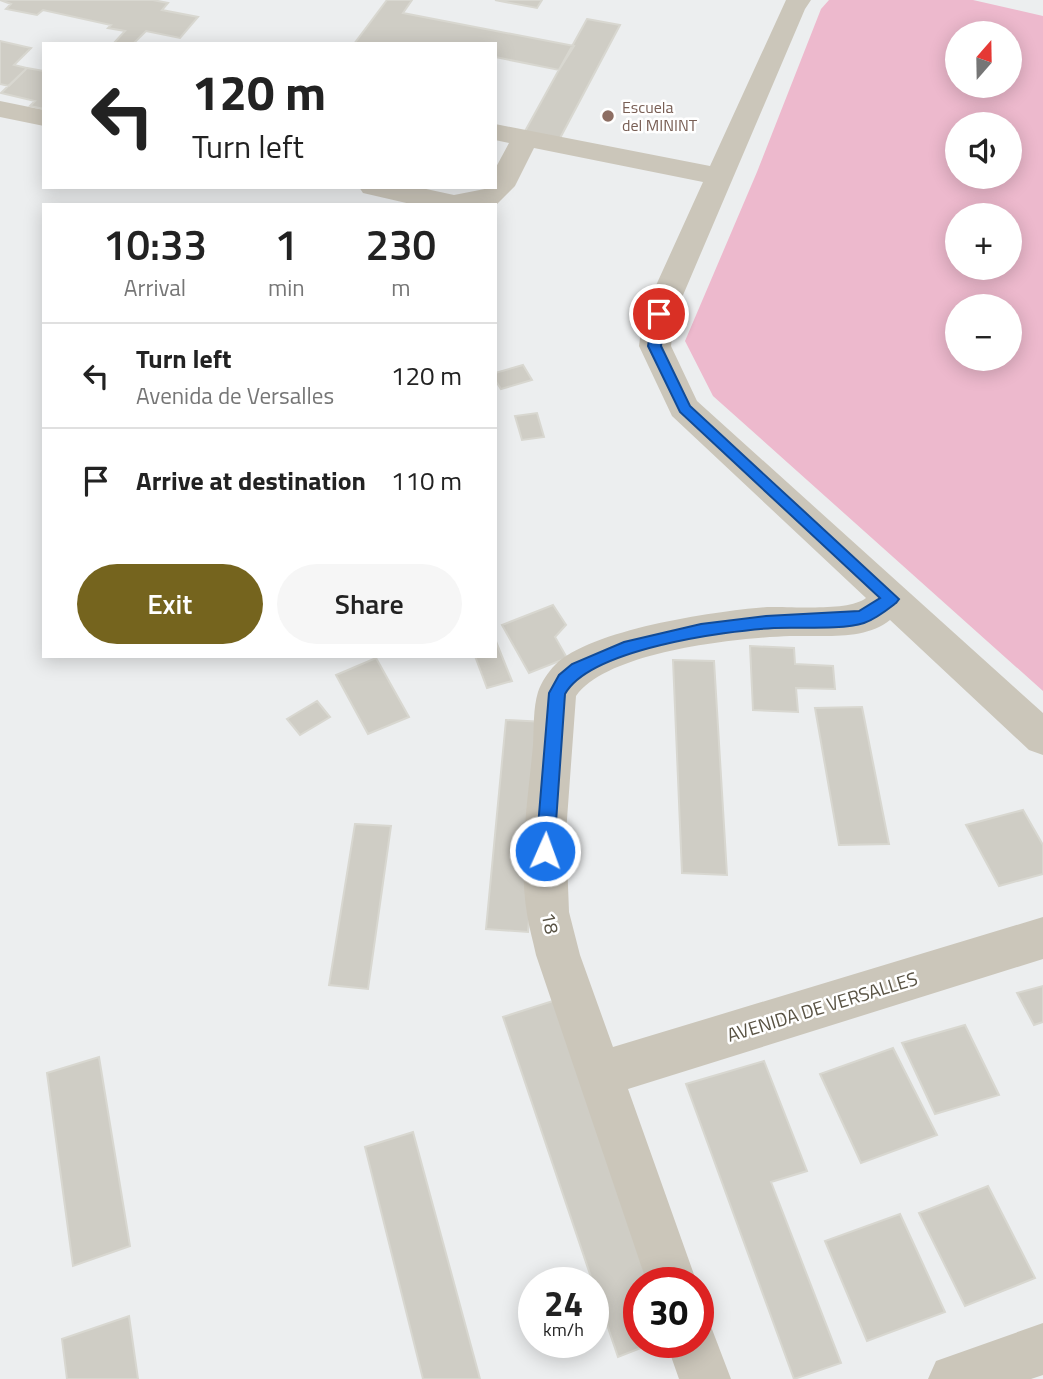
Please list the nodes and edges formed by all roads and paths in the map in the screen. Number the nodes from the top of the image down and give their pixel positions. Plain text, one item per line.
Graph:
1 (789, 3) edge
2 (0, 109) edge
3 (42, 118) edge
4 (497, 132) edge
5 (525, 138) junction
6 (718, 176) junction
7 (383, 189) edge
8 (449, 203) edge
9 (461, 203) edge
10 (891, 599) junction
11 (1043, 738) edge
12 (1043, 938) edge
13 (601, 1074) junction
14 (667, 1267) edge
15 (1043, 1349) edge
16 (698, 1358) edge
17 (705, 1379) edge
18 (954, 1379) edge

1 - 6 street
2 - 3 street
4 - 5 street
5 - 6 street
5 - 9 street
6 - 10 street
7 - 8 street
10 - 11 street
10 - 13 street, 18
12 - 13 street, AVENIDA DE VERSALLES
13 - 14 street, 18
15 - 18 street
16 - 17 street

